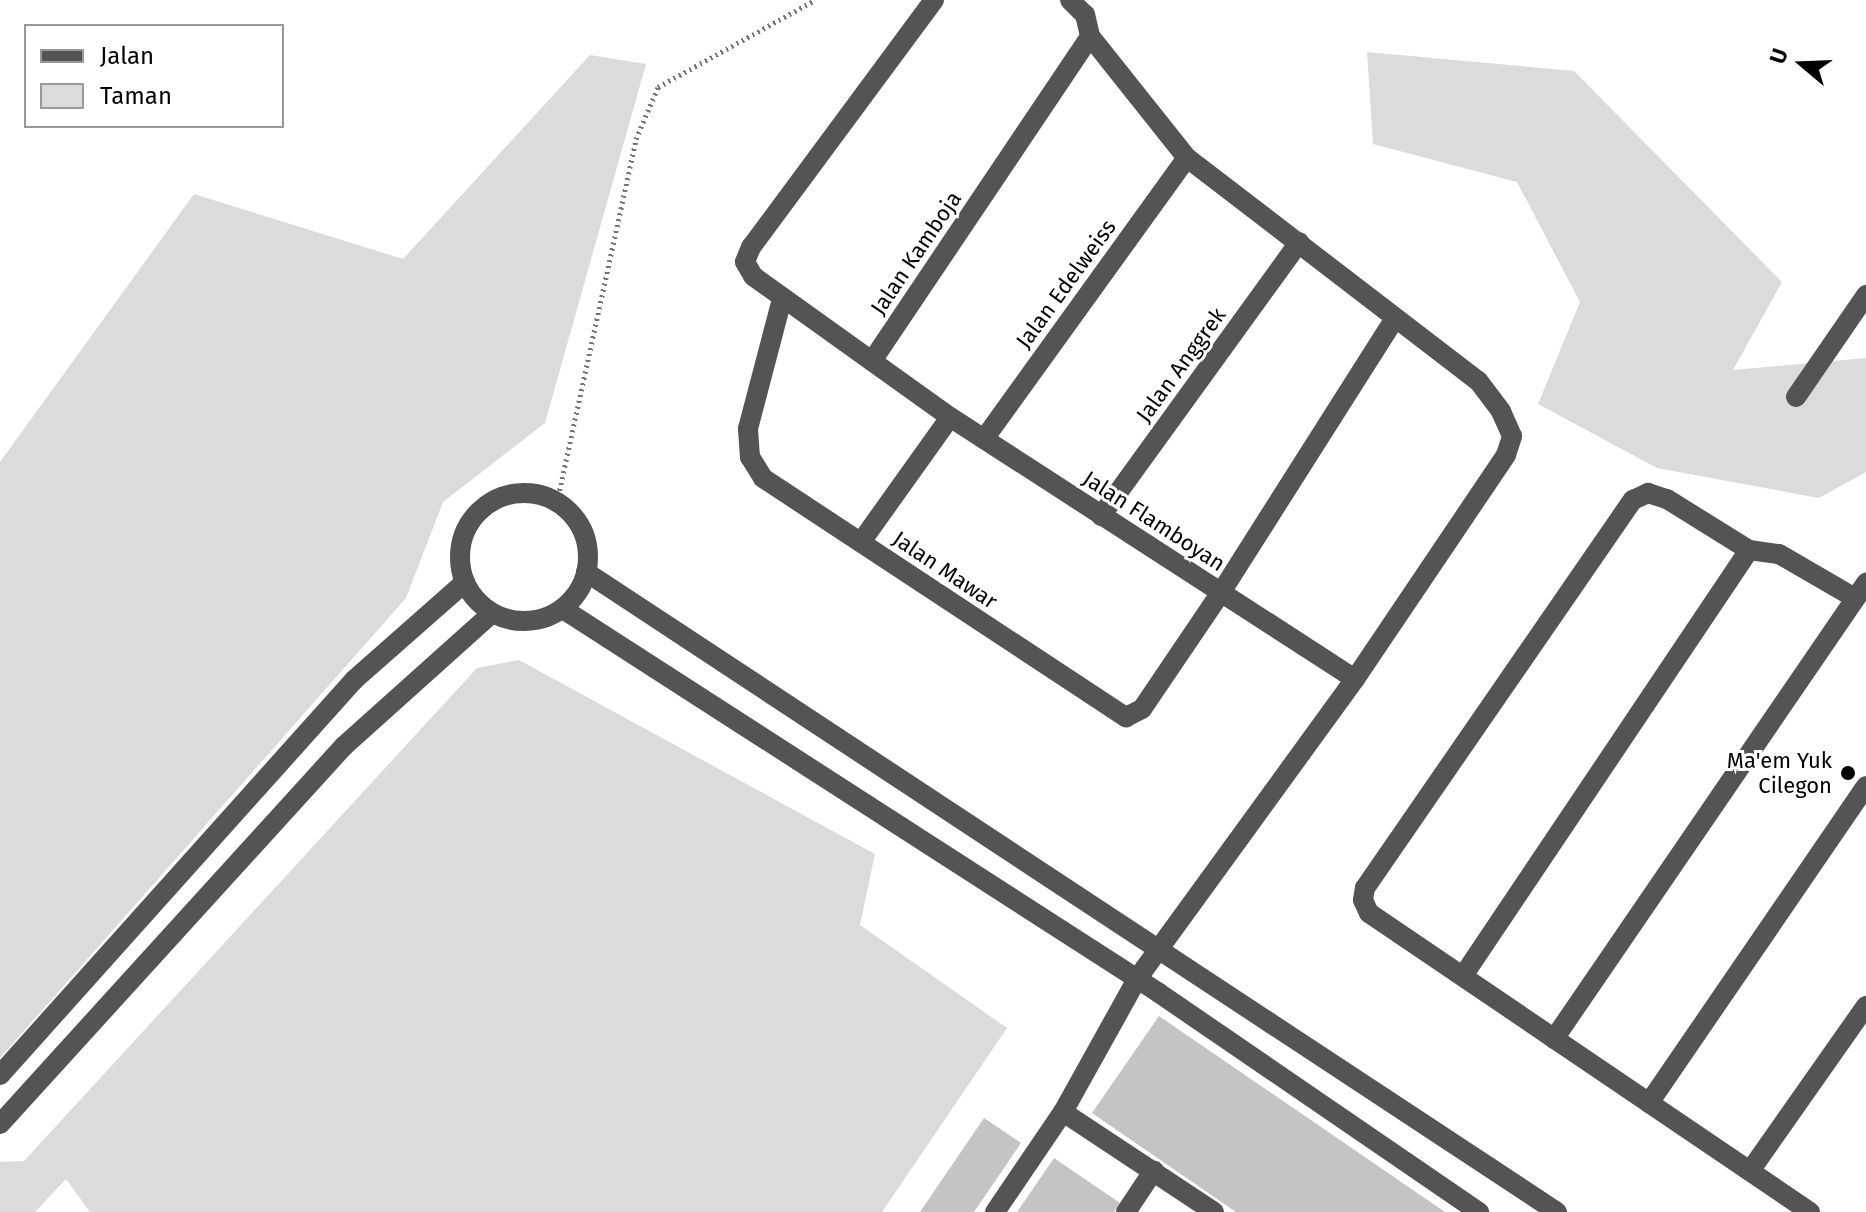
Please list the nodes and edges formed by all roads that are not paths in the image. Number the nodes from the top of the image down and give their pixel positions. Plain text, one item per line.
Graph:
1 (934, 0) edge
2 (1070, 0) edge
3 (1090, 36) junction
4 (1187, 158) junction
5 (1299, 242) junction
6 (1866, 295) edge
7 (782, 299) junction
8 (1394, 320) junction
9 (872, 361) junction
10 (1796, 397) dead end
11 (950, 417) junction
12 (984, 439) junction
13 (1101, 516) junction
14 (861, 542) junction
15 (1749, 550) junction
16 (586, 572) junction
17 (465, 582) junction
18 (1861, 590) edge
19 (1220, 594) junction
20 (563, 609) junction
21 (492, 613) junction
22 (1355, 679) junction
23 (1866, 786) edge
24 (1159, 949) junction
25 (1463, 976) junction
26 (1137, 979) junction
27 (1866, 1006) edge
28 (1554, 1039) junction
29 (0, 1075) edge
30 (1649, 1103) junction
31 (1063, 1112) junction
32 (0, 1124) edge
33 (1154, 1170) junction
34 (1750, 1171) junction
35 (995, 1212) edge
36 (1126, 1212) edge
37 (1214, 1212) edge
38 (1479, 1212) edge
39 (1557, 1212) edge
40 (1810, 1212) edge

1 - 7 street
2 - 3 street
3 - 4 street
3 - 9 street, Jalan Kamboja
4 - 5 street
4 - 12 street, Jalan Edelweiss
5 - 8 street
5 - 13 street, Jalan Anggrek
6 - 10 street
7 - 9 street
7 - 14 street, Jalan Mawar
8 - 19 street, Jalan Flamboyan
8 - 22 street
9 - 11 street, Jalan Flamboyan
11 - 12 street, Jalan Flamboyan
11 - 14 street
12 - 13 street, Jalan Flamboyan
13 - 19 street, Jalan Flamboyan
14 - 19 street, Jalan Mawar
15 - 18 street
15 - 25 street
15 - 25 street
16 - 17 street
16 - 20 street
16 - 24 street
17 - 21 street
17 - 29 street
18 - 28 street
19 - 22 street
20 - 21 street
20 - 26 street
21 - 32 street
22 - 24 street
23 - 30 street
24 - 26 street
24 - 39 street
25 - 28 street
26 - 31 street
26 - 38 street
27 - 34 street
28 - 30 street
30 - 34 street
31 - 33 street
31 - 35 street
33 - 36 street
33 - 37 street
34 - 40 street

